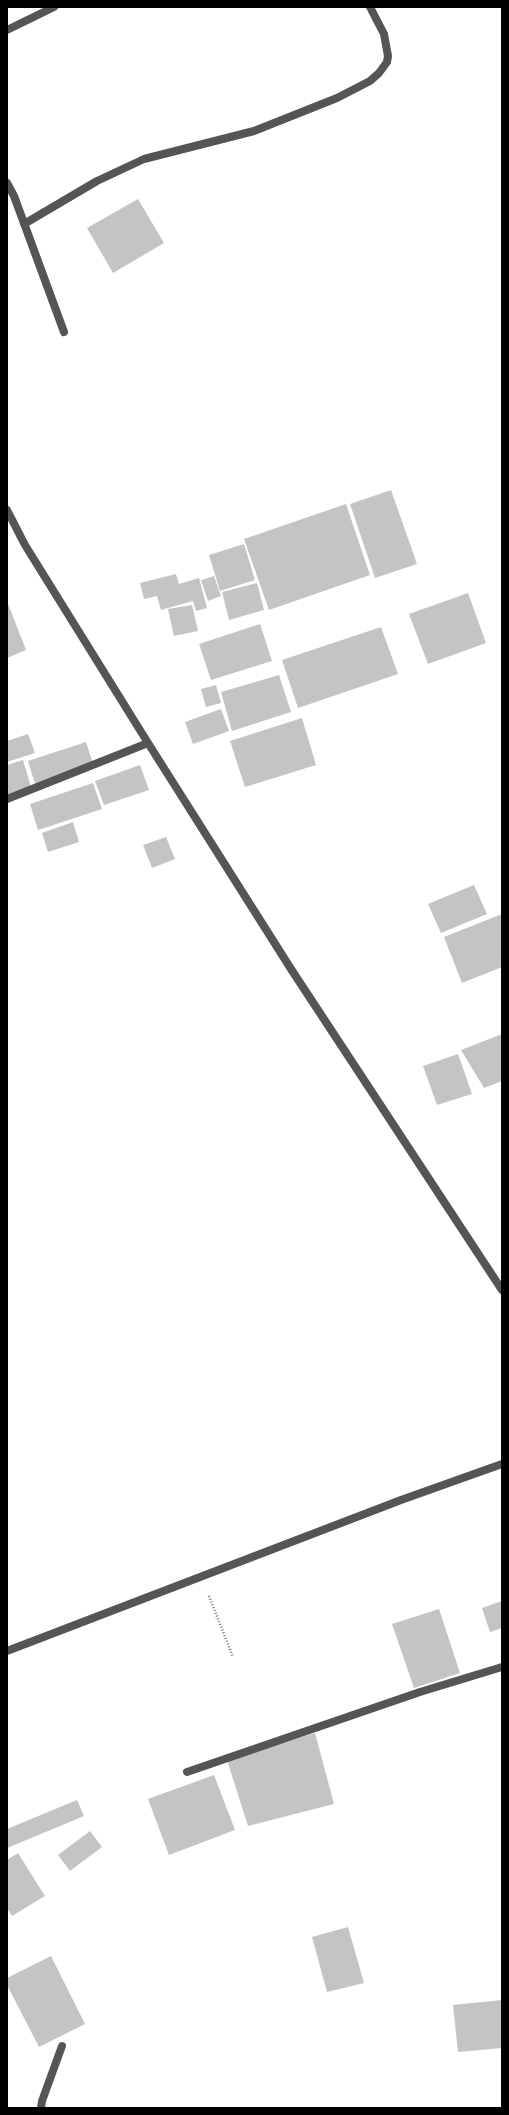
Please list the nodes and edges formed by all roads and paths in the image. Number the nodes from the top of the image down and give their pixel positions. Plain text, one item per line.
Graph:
1 (54, 7) edge
2 (370, 7) edge
3 (7, 30) edge
4 (7, 183) edge
5 (24, 224) junction
6 (64, 332) dead end
7 (7, 510) edge
8 (148, 743) junction
9 (7, 799) edge
10 (502, 1290) edge
11 (502, 1464) edge
12 (201, 1577) junction
13 (7, 1651) edge
14 (233, 1657) dead end
15 (502, 1667) edge
16 (187, 1772) dead end
17 (62, 2046) dead end
18 (41, 2108) edge

1 - 3 street
2 - 5 street
4 - 5 street
5 - 6 street
7 - 8 street
8 - 9 street
8 - 10 street
11 - 12 street
12 - 13 street
12 - 14 path
15 - 16 street
17 - 18 street

